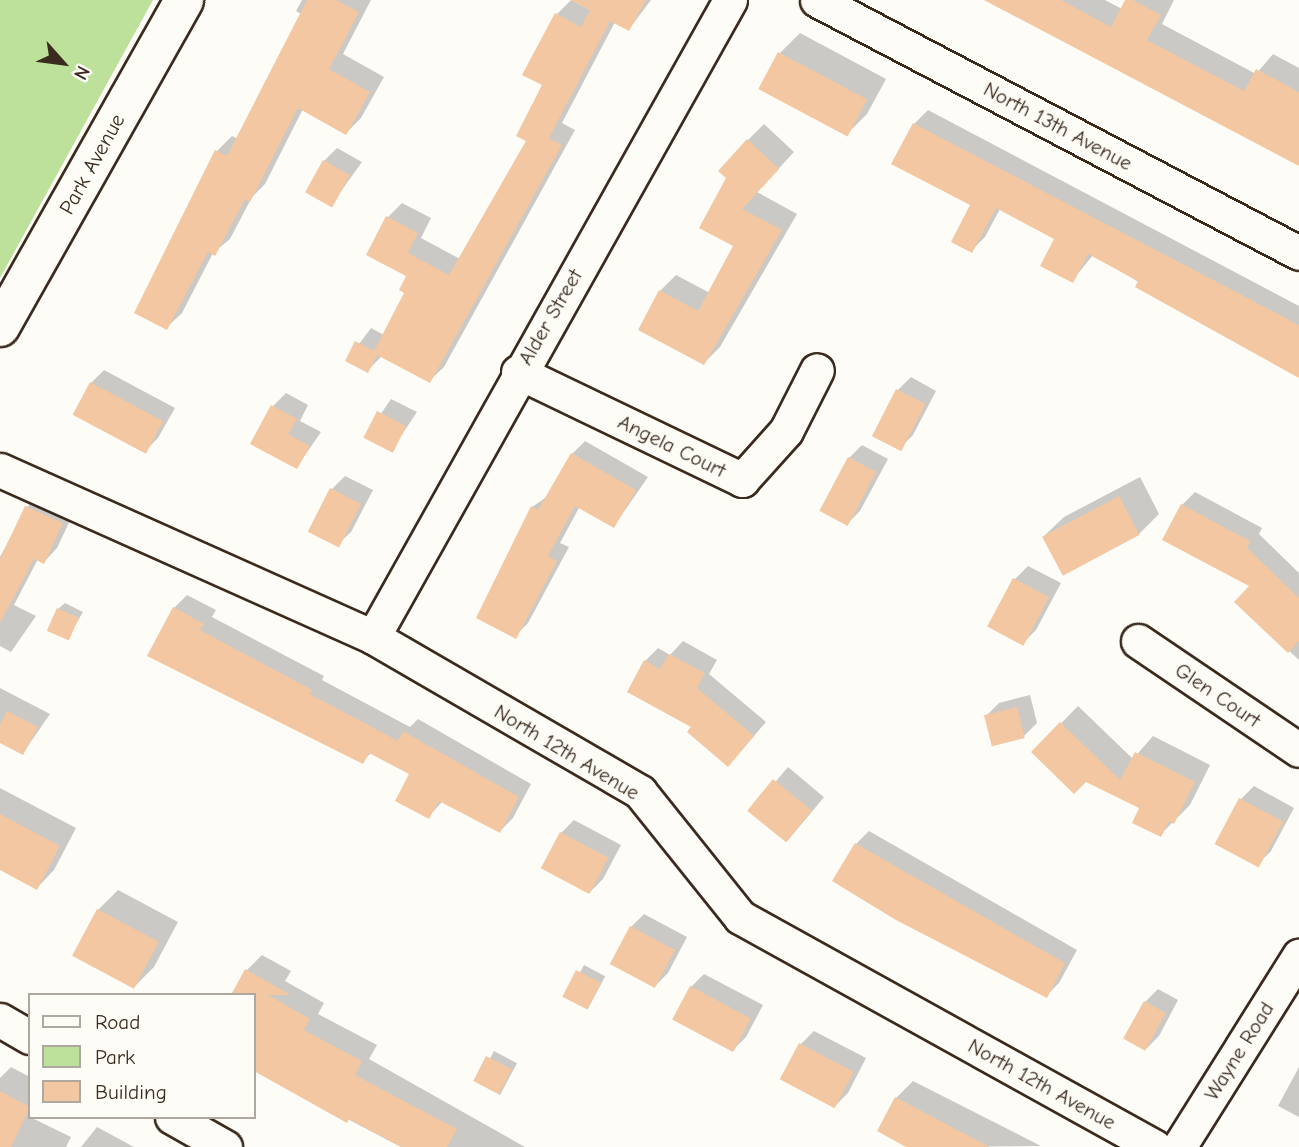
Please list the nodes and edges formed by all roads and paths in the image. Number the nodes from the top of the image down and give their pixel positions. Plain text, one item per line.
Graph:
1 (184, 0) edge
2 (730, 0) edge
3 (817, 0) edge
4 (1299, 253) edge
5 (0, 327) edge
6 (817, 370) dead end
7 (518, 372) junction
8 (0, 470) edge
9 (373, 637) junction
10 (1138, 640) dead end
11 (1299, 750) edge
12 (1299, 956) edge
13 (0, 1020) edge
14 (28, 1036) edge
15 (176, 1119) edge
16 (225, 1147) edge
17 (1156, 1147) edge
18 (1179, 1147) edge

1 - 5 street, Park Avenue
2 - 7 street, Alder Street
3 - 4 street, North 13th Avenue
6 - 7 street, Angela Court
7 - 9 street, Alder Street
8 - 9 street, North 12th Avenue
9 - 17 street, North 12th Avenue
10 - 11 street, Glen Court
12 - 18 street, Wayne Road
13 - 14 street
15 - 16 street

